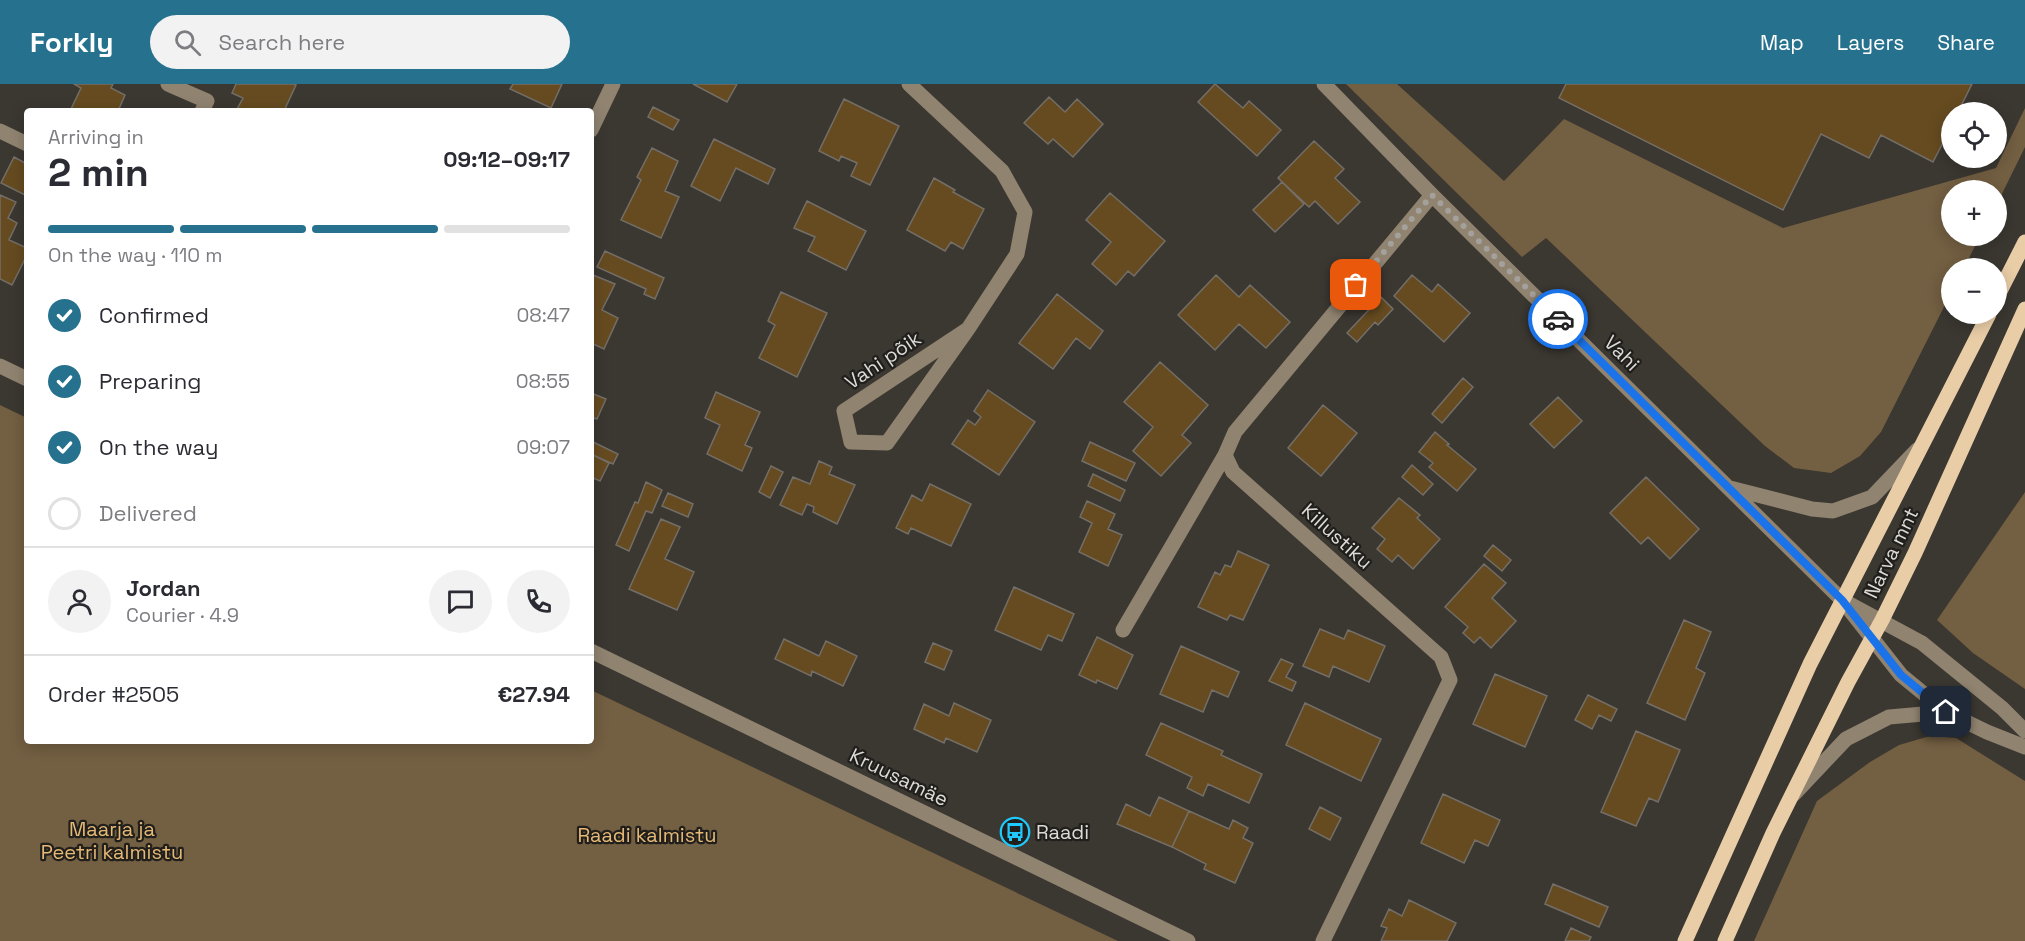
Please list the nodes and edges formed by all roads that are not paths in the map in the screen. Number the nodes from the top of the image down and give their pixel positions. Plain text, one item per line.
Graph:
1 (168, 84) edge
2 (613, 84) edge
3 (909, 84) edge
4 (1324, 84) edge
5 (204, 108) edge
6 (594, 124) edge
7 (0, 131) edge
8 (24, 143) edge
9 (1432, 195) junction
10 (2025, 242) edge
11 (2007, 277) edge
12 (2025, 309) edge
13 (1984, 324) edge
14 (968, 329) junction
15 (0, 366) edge
16 (24, 377) edge
17 (1925, 442) junction
18 (1225, 456) junction
19 (1727, 487) junction
20 (1842, 600) junction
21 (1882, 620) junction
22 (1123, 630) dead end
23 (1872, 638) junction
24 (594, 652) edge
25 (1946, 712) junction
26 (2025, 731) edge
27 (2025, 747) edge
28 (1790, 798) junction
29 (1188, 941) edge
30 (1323, 941) edge
31 (1685, 941) edge
32 (1725, 941) edge

1 - 5 street
2 - 6 street
3 - 14 street, Vahi põik
4 - 9 street, Vahi
7 - 8 street
9 - 18 street
9 - 19 street, Vahi
10 - 11 main road
12 - 21 main road, Narva mnt
13 - 17 main road, Narva mnt
14 - 14 street, Vahi põik
15 - 16 street
17 - 19 street
17 - 20 main road, Narva mnt
18 - 22 street
18 - 30 street, Killustiku
19 - 20 street, Vahi
20 - 21 street
20 - 23 street
20 - 31 main road, Narva mnt
21 - 23 main road, Narva mnt
21 - 26 street
23 - 25 street
23 - 28 main road, Narva mnt
24 - 29 street, Kruusamäe
25 - 27 street
25 - 28 street
28 - 32 main road, Narva mnt

